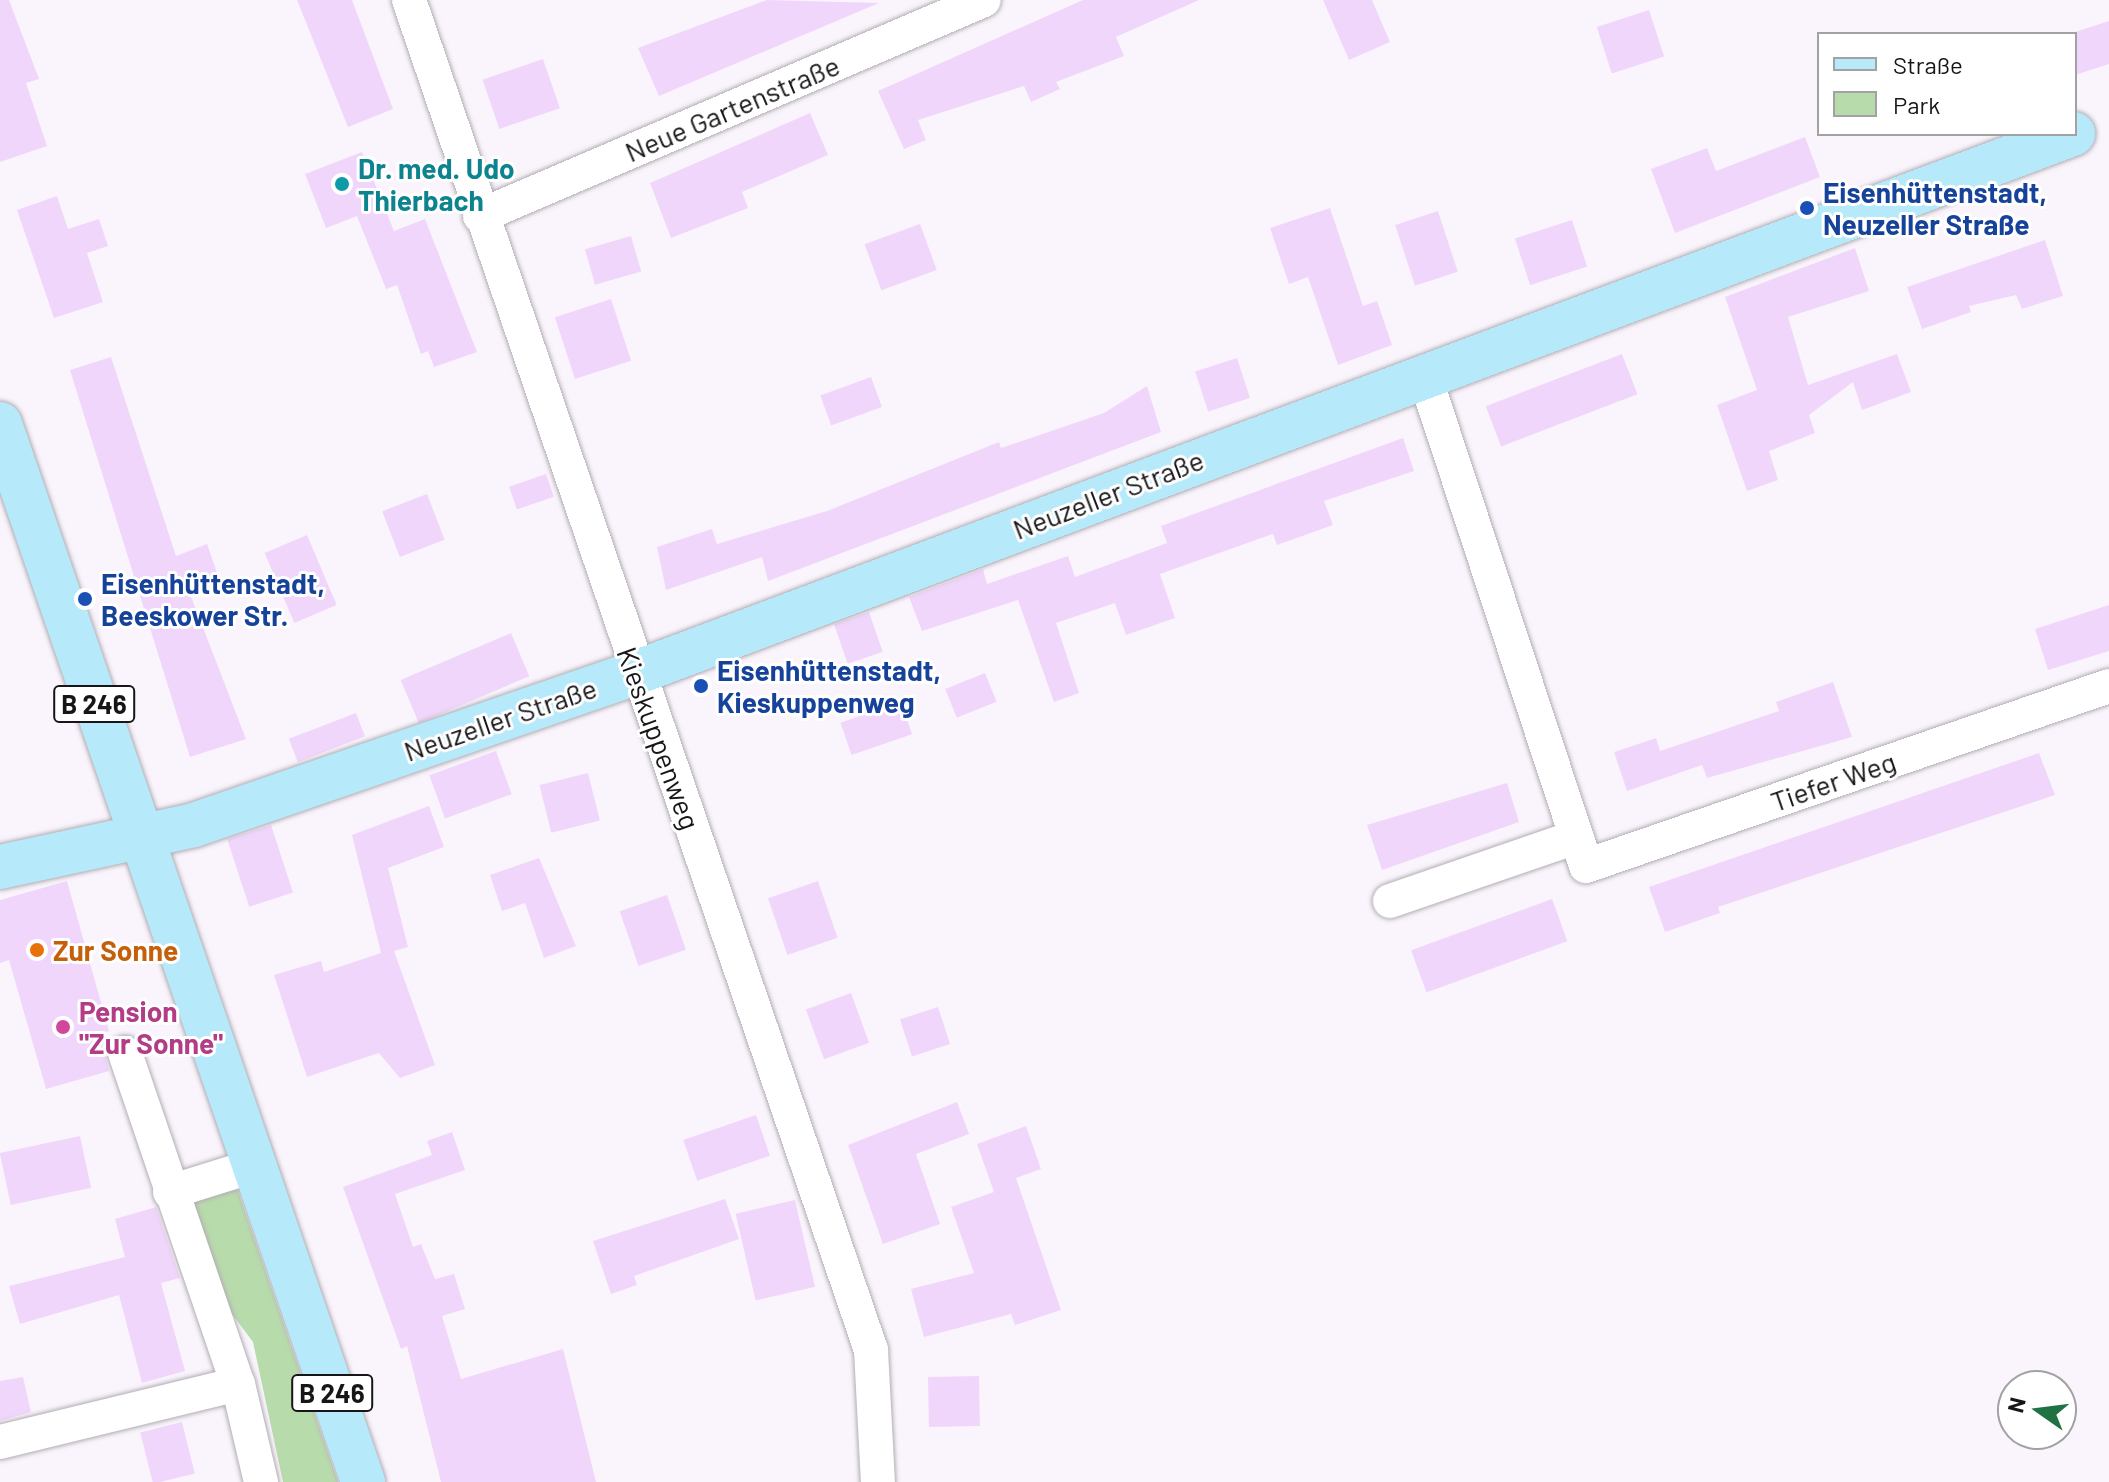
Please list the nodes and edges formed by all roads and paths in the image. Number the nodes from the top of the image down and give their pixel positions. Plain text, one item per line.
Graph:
1 (409, 0) edge
2 (984, 0) edge
3 (2109, 121) edge
4 (2077, 133) edge
5 (2069, 136) edge
6 (480, 216) junction
7 (1424, 374) junction
8 (0, 424) edge
9 (635, 673) junction
10 (2109, 686) edge
11 (1576, 837) junction
12 (138, 841) junction
13 (0, 867) edge
14 (1390, 901) dead end
15 (125, 1053) dead end
16 (253, 1166) junction
17 (170, 1192) junction
18 (238, 1384) junction
19 (0, 1442) edge
20 (261, 1482) edge
21 (363, 1482) edge
22 (878, 1482) edge

1 - 6 street, Kieskuppenweg
2 - 6 street, Neue Gartenstraße
3 - 4 main road, Neuzeller Straße
5 - 7 main road, Neuzeller Straße
6 - 9 street, Kieskuppenweg
7 - 9 main road, Neuzeller Straße
7 - 11 street, Tiefer Weg
8 - 12 main road, B 246
9 - 12 main road, Neuzeller Straße
9 - 22 street, Kieskuppenweg
10 - 11 street, Tiefer Weg
11 - 14 street
12 - 13 main road, Neuzeller Straße
12 - 16 main road, B 246
15 - 17 street
16 - 17 street
16 - 21 main road, B 246
17 - 18 street
18 - 19 street
18 - 20 street

